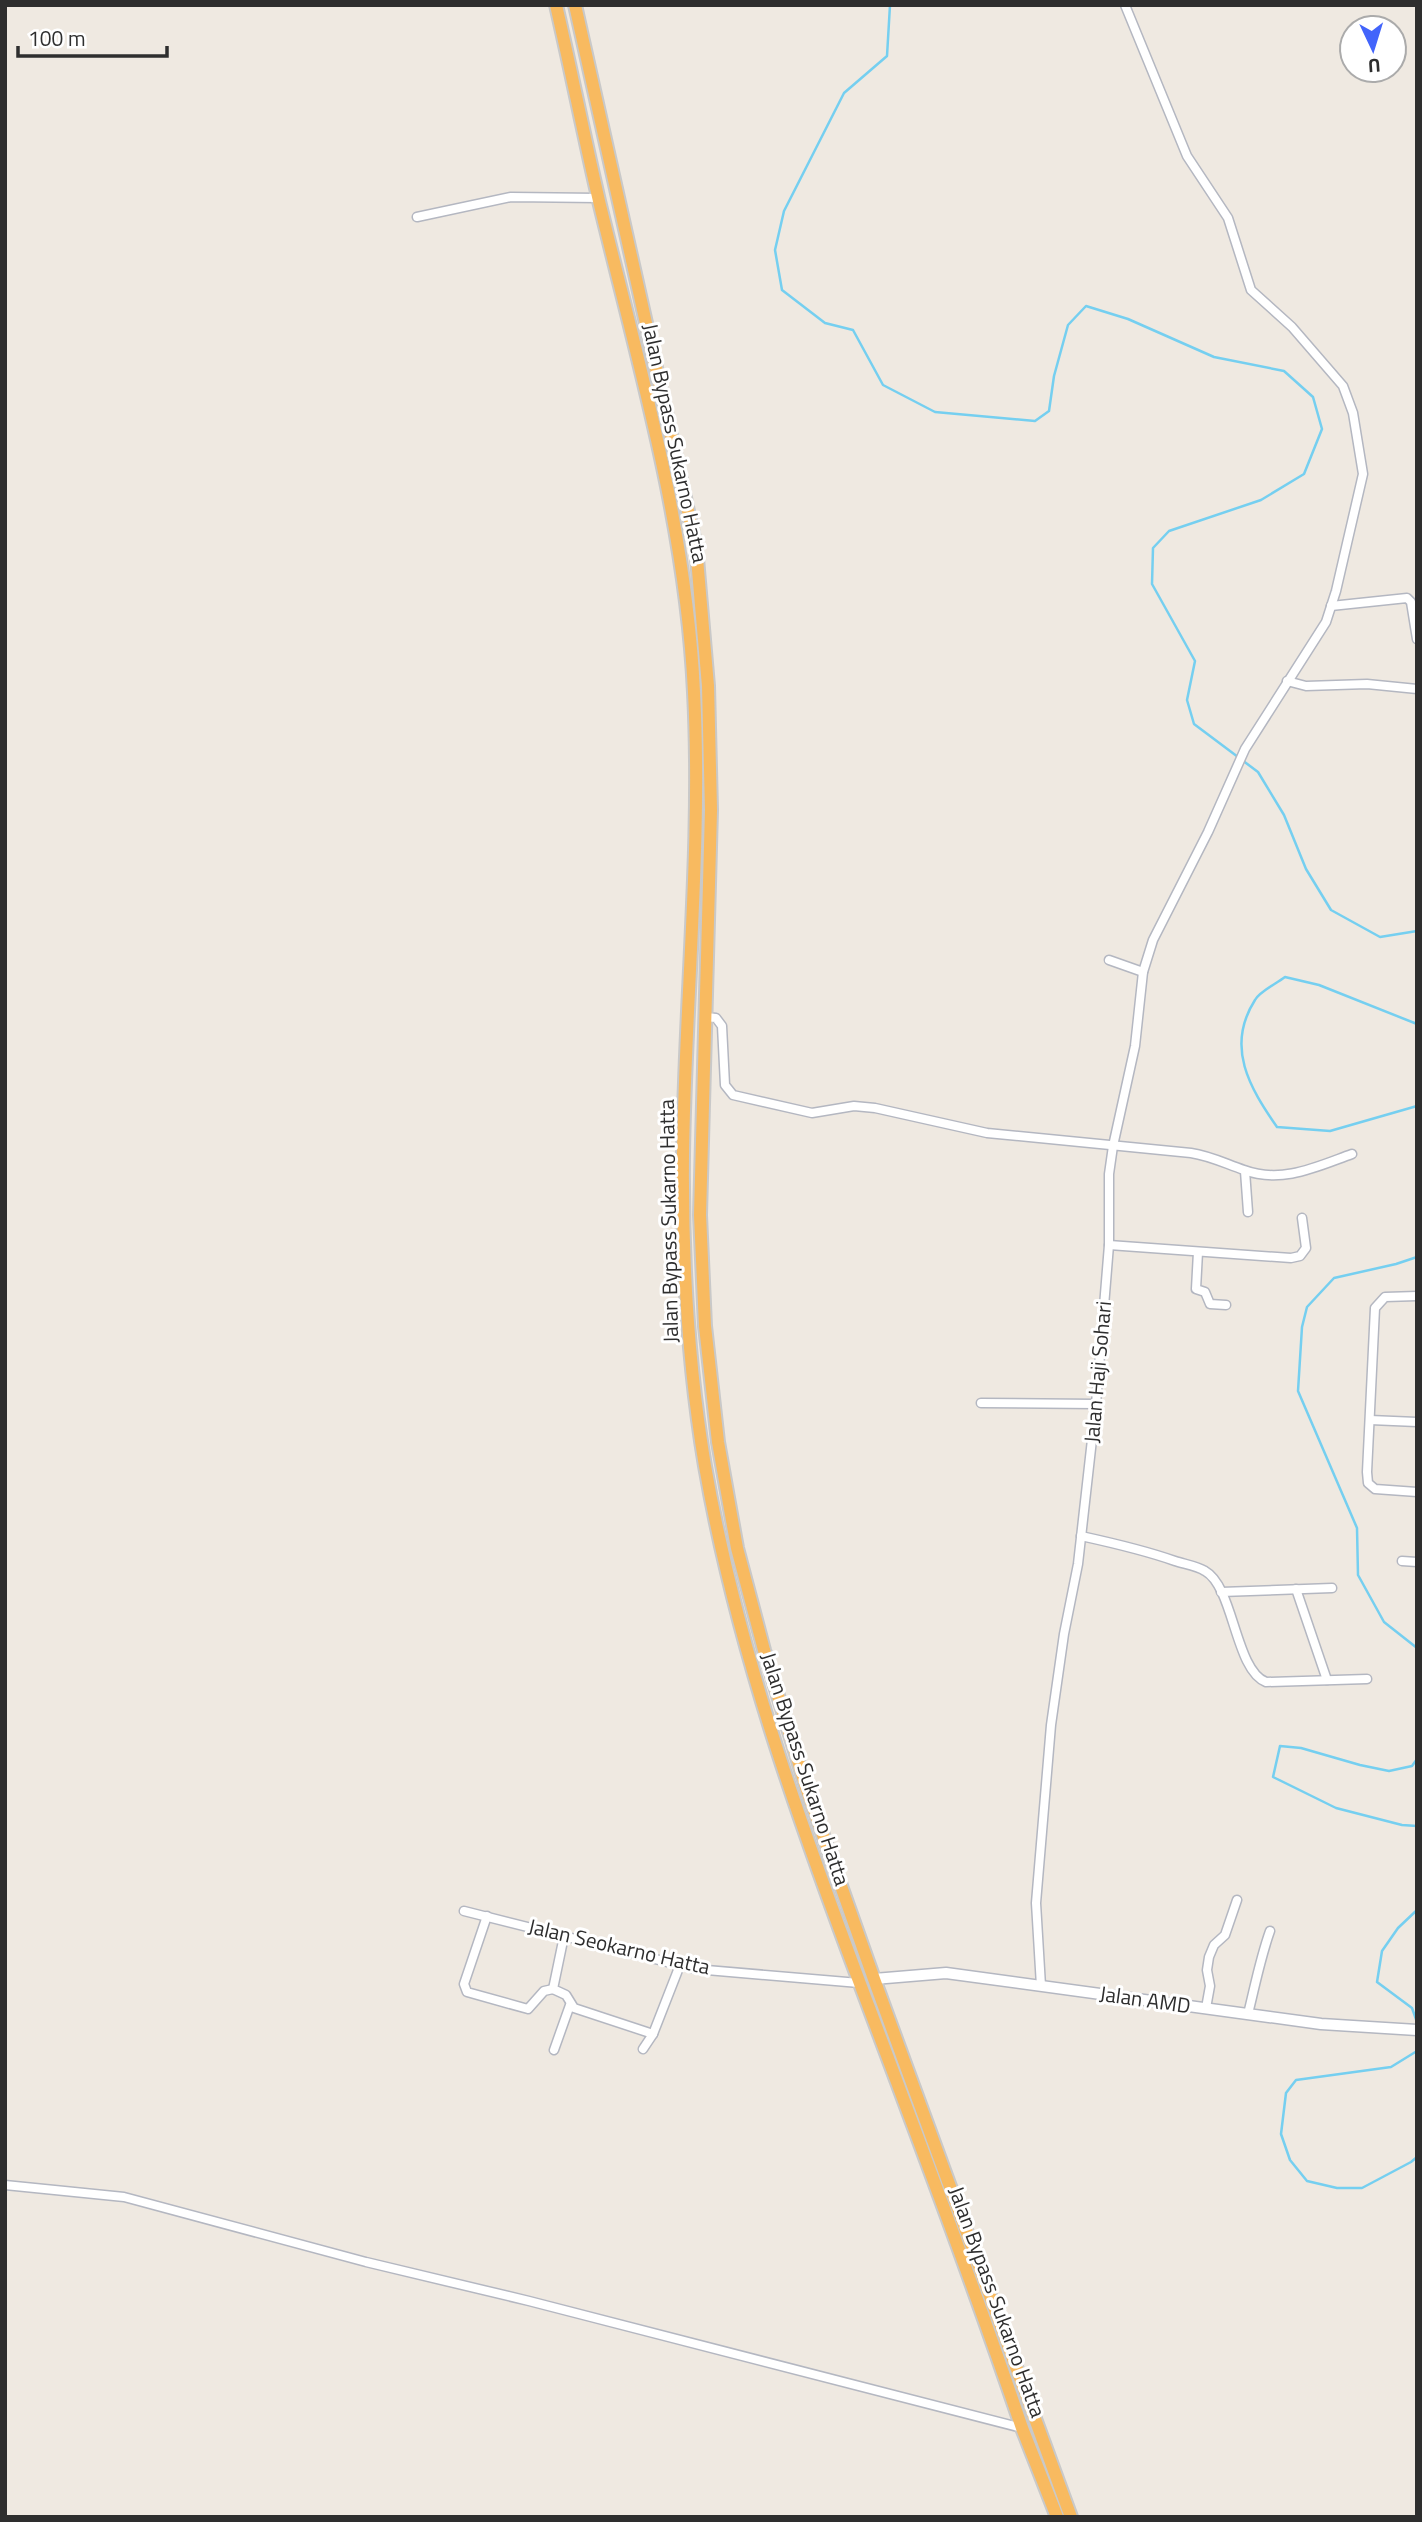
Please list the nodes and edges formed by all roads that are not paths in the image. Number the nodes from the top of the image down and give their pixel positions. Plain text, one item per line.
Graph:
1 (556, 5) edge
2 (575, 5) edge
3 (1125, 5) edge
4 (599, 198) junction
5 (417, 216) dead end
6 (1331, 606) junction
7 (1417, 639) edge
8 (1287, 681) junction
9 (1417, 689) edge
10 (1109, 960) dead end
11 (1143, 972) junction
12 (705, 1017) junction
13 (1113, 1146) junction
14 (1352, 1154) dead end
15 (1245, 1171) junction
16 (1248, 1212) dead end
17 (1302, 1218) dead end
18 (1109, 1245) junction
19 (1198, 1252) junction
20 (1417, 1296) edge
21 (1226, 1305) dead end
22 (981, 1403) dead end
23 (1096, 1404) junction
24 (1370, 1420) junction
25 (1417, 1422) edge
26 (1417, 1492) edge
27 (1081, 1536) junction
28 (1402, 1561) dead end
29 (1417, 1562) edge
30 (1332, 1588) dead end
31 (1296, 1589) junction
32 (1221, 1592) junction
33 (1367, 1679) dead end
34 (1326, 1680) junction
35 (1237, 1900) dead end
36 (464, 1910) dead end
37 (487, 1916) junction
38 (1270, 1931) dead end
39 (564, 1936) junction
40 (680, 1965) junction
41 (874, 1979) junction
42 (859, 1983) junction
43 (1041, 1986) junction
44 (553, 1989) junction
45 (570, 2005) junction
46 (1206, 2008) junction
47 (1248, 2014) junction
48 (1413, 2030) edge
49 (653, 2034) junction
50 (643, 2049) dead end
51 (554, 2050) dead end
52 (914, 2088) junction
53 (900, 2094) junction
54 (929, 2126) junction
55 (914, 2131) junction
56 (5, 2185) edge
57 (1022, 2428) junction
58 (1057, 2517) edge
59 (1071, 2517) edge

1 - 4 highway, Jalan Bypass Sukarno Hatta
2 - 12 highway, Jalan Bypass Sukarno Hatta
3 - 6 street, Jalan Haji Sohari
4 - 5 street
4 - 42 highway, Jalan Bypass Sukarno Hatta
6 - 7 street
6 - 8 street, Jalan Haji Sohari
8 - 9 street
8 - 11 street, Jalan Haji Sohari
10 - 11 street
11 - 13 street, Jalan Haji Sohari
12 - 13 street
12 - 41 highway, Jalan Bypass Sukarno Hatta
13 - 15 street
13 - 18 street, Jalan Haji Sohari
14 - 15 street
15 - 16 street
17 - 19 street
18 - 19 street
18 - 23 street, Jalan Haji Sohari
19 - 21 street
20 - 24 street
22 - 23 street
23 - 27 street, Jalan Haji Sohari
24 - 25 street
24 - 26 street
27 - 32 street
27 - 43 street, Jalan Haji Sohari
28 - 29 street
30 - 31 street
31 - 32 street
31 - 34 street
32 - 34 street
33 - 34 street
35 - 46 street
36 - 37 street, Jalan Seokarno Hatta
37 - 39 street, Jalan Seokarno Hatta
37 - 44 street
38 - 47 street
39 - 40 street, Jalan Seokarno Hatta
39 - 44 street
40 - 42 street, Jalan Seokarno Hatta
40 - 49 street
41 - 43 street, Jalan AMD
41 - 52 highway, Jalan Bypass Sukarno Hatta
42 - 53 highway, Jalan Bypass Sukarno Hatta
43 - 46 street, Jalan AMD
44 - 45 street
45 - 49 street
45 - 51 street
46 - 47 street, Jalan AMD
47 - 48 street, Jalan AMD
49 - 50 street
52 - 53 highway
52 - 54 highway, Jalan Bypass Sukarno Hatta
53 - 55 highway, Jalan Bypass Sukarno Hatta
54 - 55 highway
54 - 59 highway, Jalan Bypass Sukarno Hatta
55 - 57 highway, Jalan Bypass Sukarno Hatta
56 - 57 street
57 - 58 highway, Jalan Bypass Sukarno Hatta

